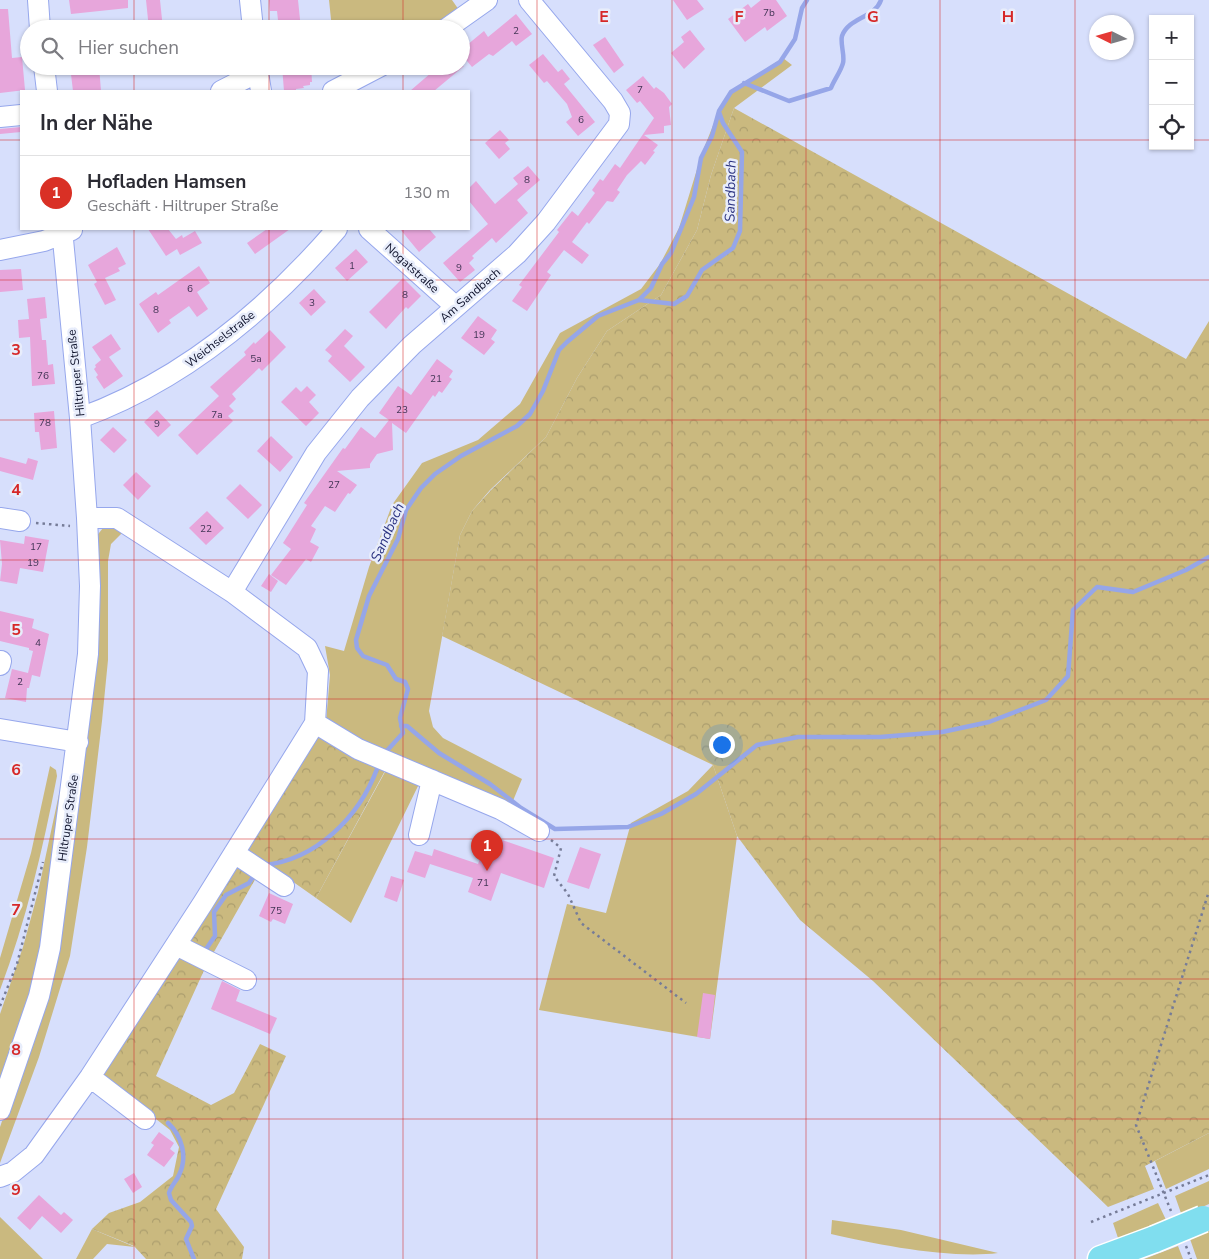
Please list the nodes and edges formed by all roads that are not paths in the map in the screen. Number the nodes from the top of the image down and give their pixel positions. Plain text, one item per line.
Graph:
1 (38, 0) edge
2 (250, 0) edge
3 (487, 0) edge
4 (529, 0) edge
5 (39, 20) edge
6 (252, 20) edge
7 (459, 20) edge
8 (45, 75) edge
9 (247, 75) edge
10 (258, 75) edge
11 (364, 75) edge
12 (47, 90) edge
13 (223, 90) edge
14 (262, 90) edge
15 (335, 90) edge
16 (20, 115) edge
17 (0, 117) edge
18 (336, 230) edge
19 (370, 230) edge
20 (66, 231) edge
21 (0, 250) edge
22 (455, 306) junction
23 (80, 418) junction
24 (0, 518) edge
25 (20, 521) road end
26 (82, 522) junction
27 (232, 592) junction
28 (315, 723) junction
29 (0, 730) edge
30 (78, 742) junction
31 (432, 780) junction
32 (539, 831) road end
33 (419, 835) dead end
34 (234, 853) junction
35 (284, 886) dead end
36 (176, 945) junction
37 (246, 980) dead end
38 (90, 1077) junction
39 (0, 1110) edge
40 (146, 1119) dead end
41 (0, 1177) edge
42 (1206, 1218) edge
43 (1101, 1259) edge

1 - 5 street
2 - 6 street
3 - 7 street
4 - 22 street, Am Sandbach
8 - 12 street
9 - 13 street
10 - 14 street
11 - 15 street
16 - 17 street
18 - 23 street, Weichselstraße
19 - 22 street, Nogatstraße
20 - 21 street
20 - 23 street, Hiltruper Straße
22 - 27 street, Am Sandbach
23 - 26 street, Hiltruper Straße
24 - 25 street
26 - 27 street
26 - 30 street, Hiltruper Straße
27 - 28 street
28 - 31 street
28 - 34 street
29 - 30 street
30 - 39 street, Hiltruper Straße
31 - 32 street
31 - 33 street
34 - 35 street
34 - 36 street
36 - 37 street
36 - 38 street
38 - 40 street
38 - 41 street
42 - 43 main road, bridge

